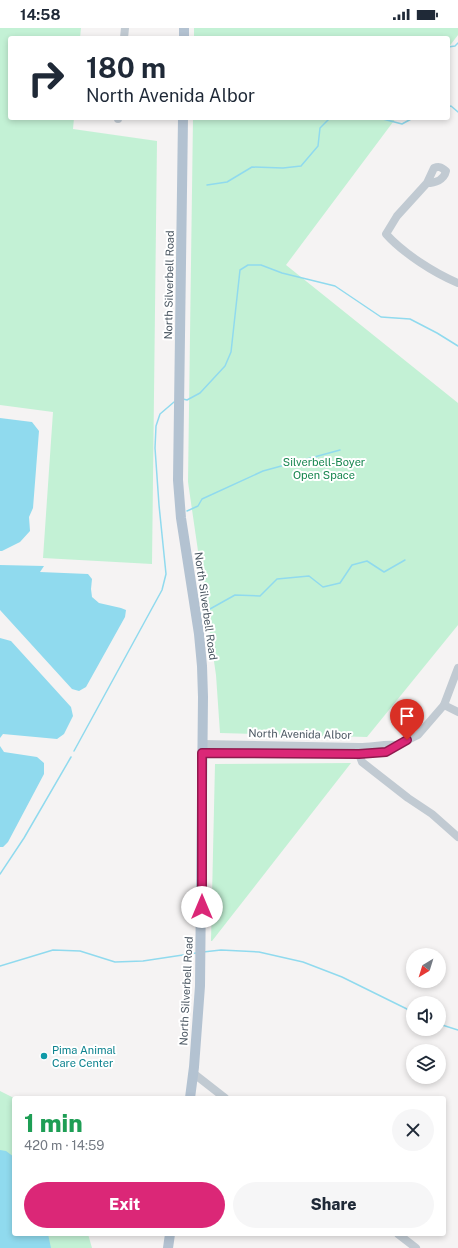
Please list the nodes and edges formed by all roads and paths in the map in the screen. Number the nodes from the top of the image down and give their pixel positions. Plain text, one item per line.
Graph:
1 (182, 120) edge
2 (427, 183) dead end
3 (458, 283) edge
4 (458, 668) edge
5 (444, 705) junction
6 (458, 712) edge
7 (202, 749) junction
8 (359, 751) junction
9 (458, 837) edge
10 (194, 1073) junction
11 (190, 1096) edge
12 (223, 1096) edge
13 (170, 1236) edge
14 (401, 1236) edge
15 (168, 1248) edge
16 (416, 1248) edge

1 - 7 main road, North Silverbell Road
2 - 3 street
4 - 5 street, North Avenida Albor
5 - 6 street
5 - 8 street, North Avenida Albor
7 - 8 street, North Avenida Albor
7 - 10 main road, North Silverbell Road
8 - 9 street
10 - 11 main road, North Silverbell Road
10 - 12 street
13 - 15 main road
14 - 16 street

